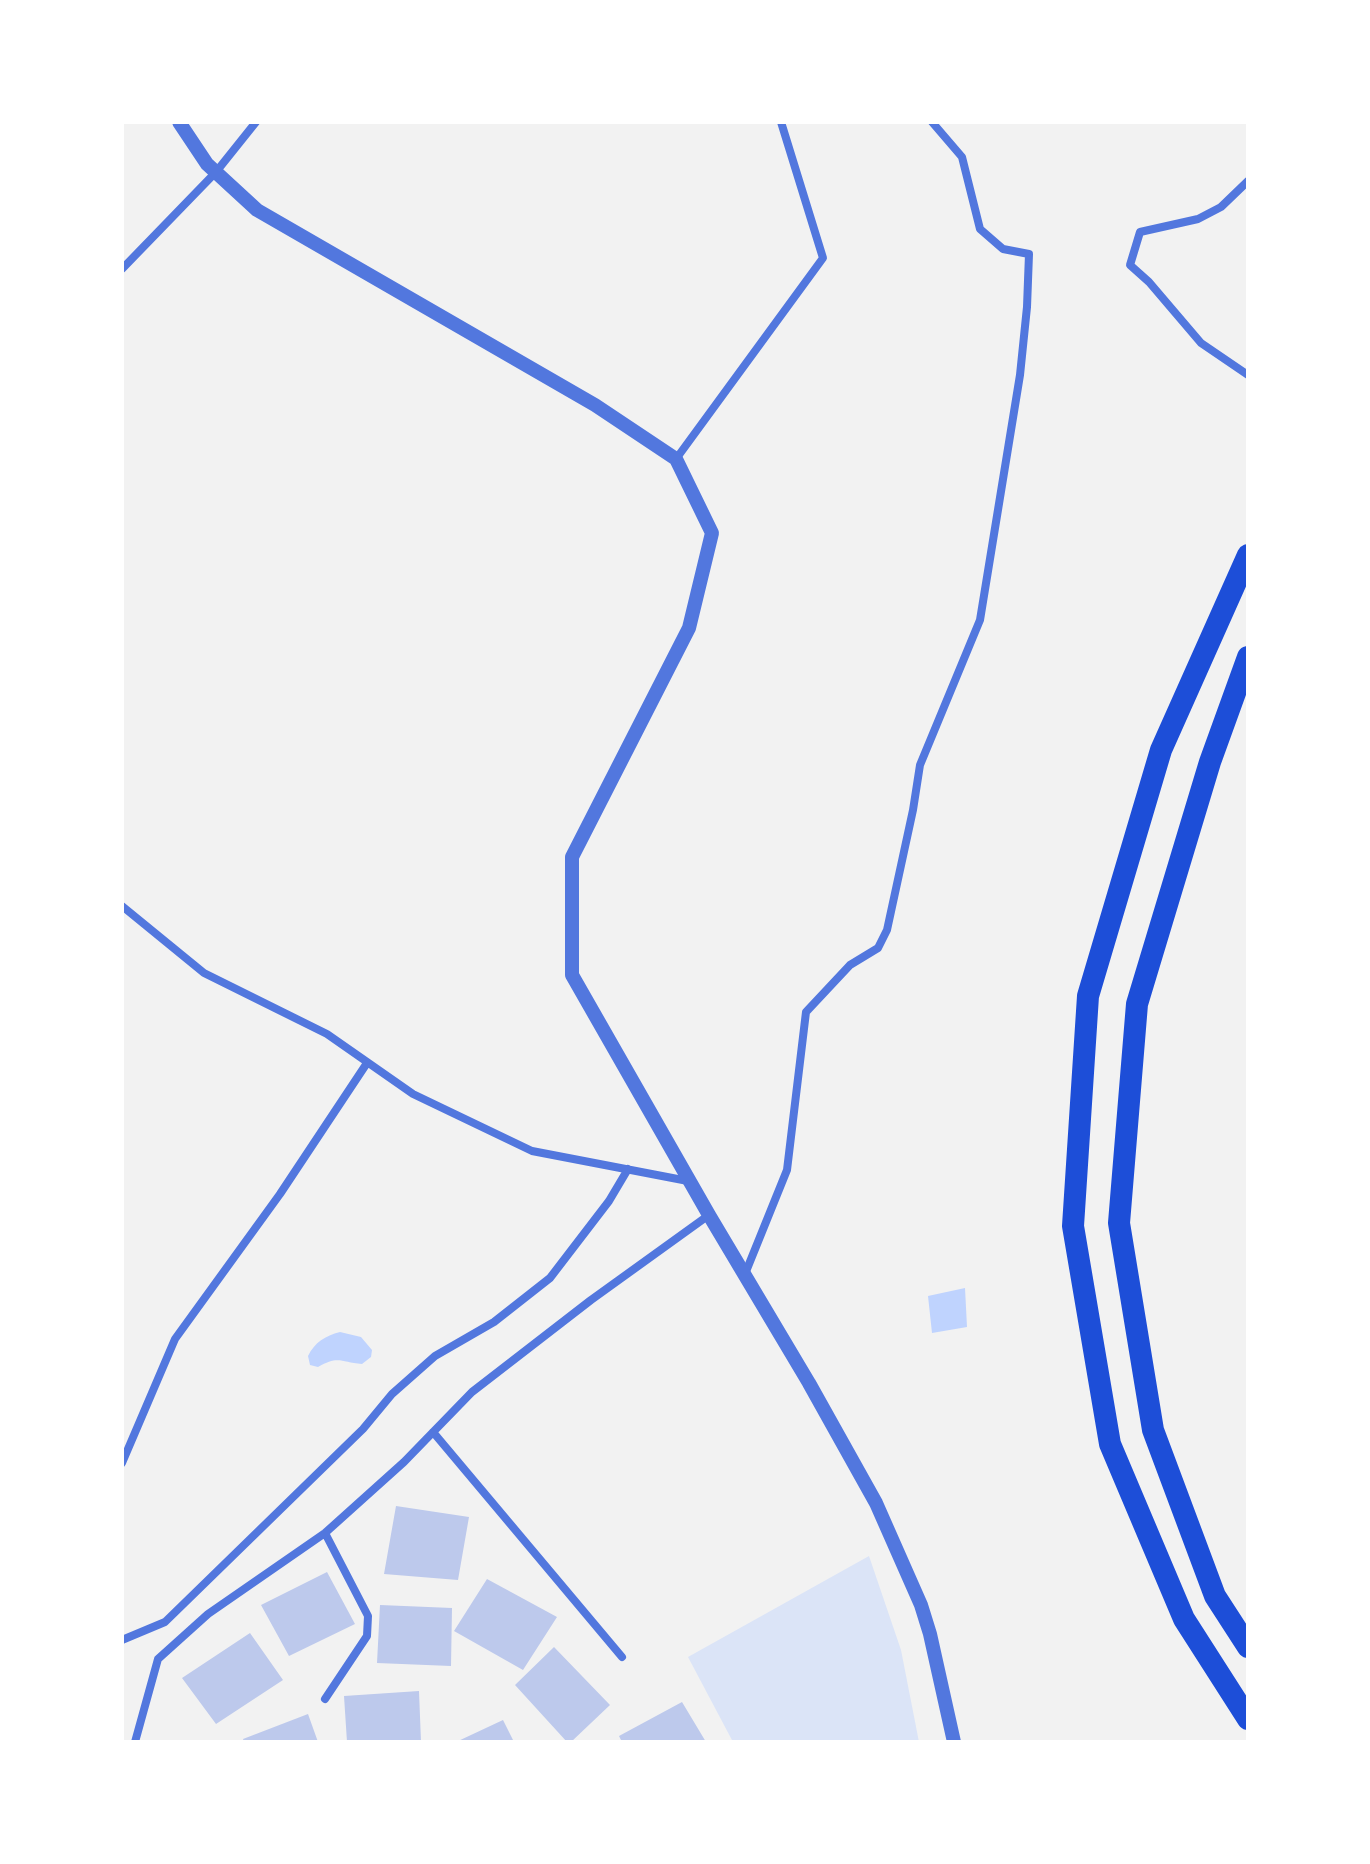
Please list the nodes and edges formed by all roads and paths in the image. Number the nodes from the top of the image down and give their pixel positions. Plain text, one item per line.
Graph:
1 (179, 122) edge
2 (256, 122) edge
3 (781, 122) edge
4 (932, 122) edge
5 (216, 172) junction
6 (1248, 181) edge
7 (122, 269) edge
8 (1248, 375) edge
9 (676, 459) junction
10 (1248, 555) edge
11 (1248, 657) edge
12 (122, 906) edge
13 (367, 1063) junction
14 (628, 1169) junction
15 (690, 1182) junction
16 (709, 1215) junction
17 (744, 1275) junction
18 (433, 1432) junction
19 (122, 1463) edge
20 (325, 1533) junction
21 (122, 1640) edge
22 (1248, 1647) edge
23 (622, 1657) dead end
24 (325, 1699) dead end
25 (1248, 1719) edge
26 (135, 1742) edge
27 (954, 1742) edge

1 - 5 street
2 - 5 street
3 - 9 street
4 - 17 street
5 - 7 street
5 - 9 street
6 - 8 street
9 - 15 street
10 - 25 highway
11 - 22 highway
12 - 13 street
13 - 14 street
13 - 19 street
14 - 15 street
14 - 21 street
15 - 16 street
16 - 17 street
16 - 18 street
17 - 27 street
18 - 20 street
18 - 23 street
20 - 24 street
20 - 26 street

